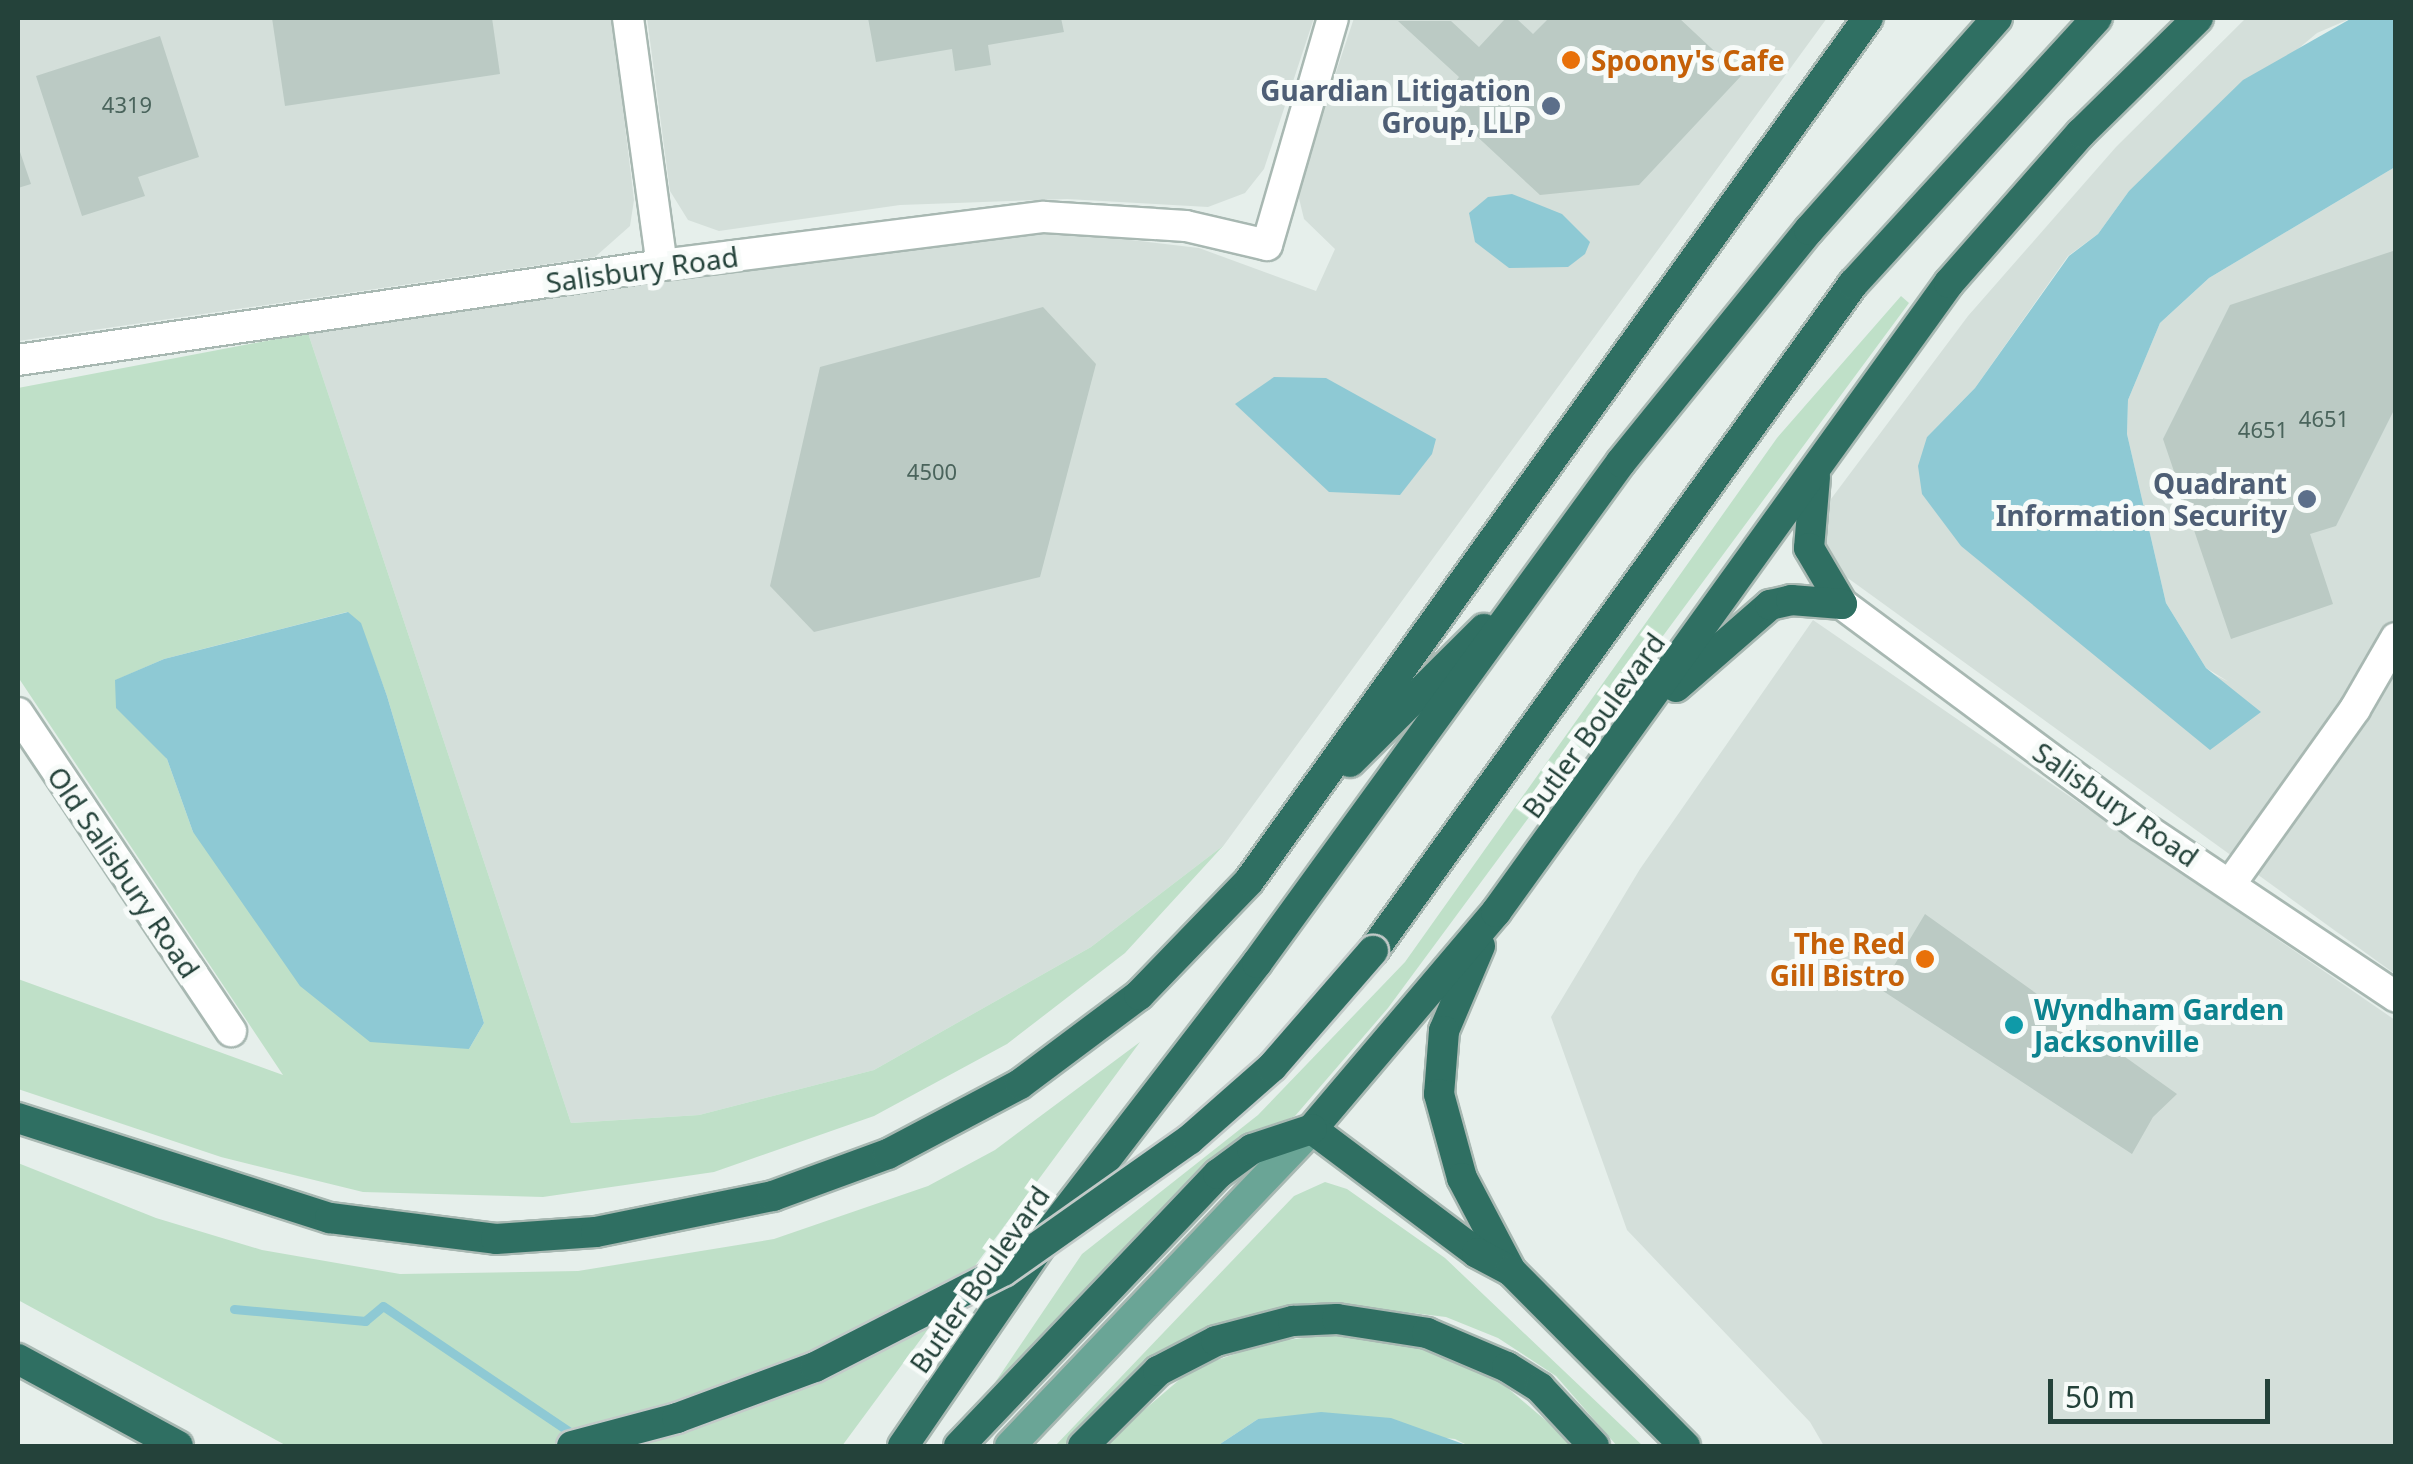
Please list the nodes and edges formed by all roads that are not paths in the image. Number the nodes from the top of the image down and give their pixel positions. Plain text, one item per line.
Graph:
1 (628, 18) edge
2 (1333, 18) edge
3 (1868, 18) edge
4 (1997, 18) edge
5 (2097, 18) edge
6 (2198, 18) edge
7 (662, 265) junction
8 (18, 360) edge
9 (1817, 467) junction
10 (1550, 564) junction
11 (1842, 604) junction
12 (2396, 638) edge
13 (20, 726) edge
14 (1634, 726) junction
15 (1313, 798) junction
16 (2231, 883) junction
17 (1496, 912) junction
18 (2396, 996) edge
19 (231, 1031) dead end
20 (18, 1118) edge
21 (1312, 1129) junction
22 (1511, 1271) junction
23 (18, 1359) edge
24 (178, 1446) edge
25 (572, 1446) edge
26 (902, 1446) edge
27 (959, 1446) edge
28 (1010, 1446) edge
29 (1084, 1446) edge
30 (1594, 1446) edge
31 (1685, 1446) edge

1 - 7 street
2 - 7 street, Salisbury Road
3 - 15 highway
4 - 10 highway, Butler Boulevard
5 - 25 highway, bridge
6 - 9 highway, Butler Boulevard
7 - 8 street, Salisbury Road
9 - 11 highway
9 - 14 highway, Butler Boulevard
10 - 15 highway
10 - 26 highway, Butler Boulevard
11 - 14 highway
11 - 16 street, Salisbury Road
12 - 16 street
13 - 19 street, Old Salisbury Road
14 - 17 highway, Butler Boulevard
15 - 20 highway
16 - 18 street, Salisbury Road
17 - 21 highway, Butler Boulevard
17 - 22 highway
21 - 22 highway
21 - 27 highway
21 - 28 main road, Butler Boulevard
22 - 31 highway
23 - 24 highway
29 - 30 highway

